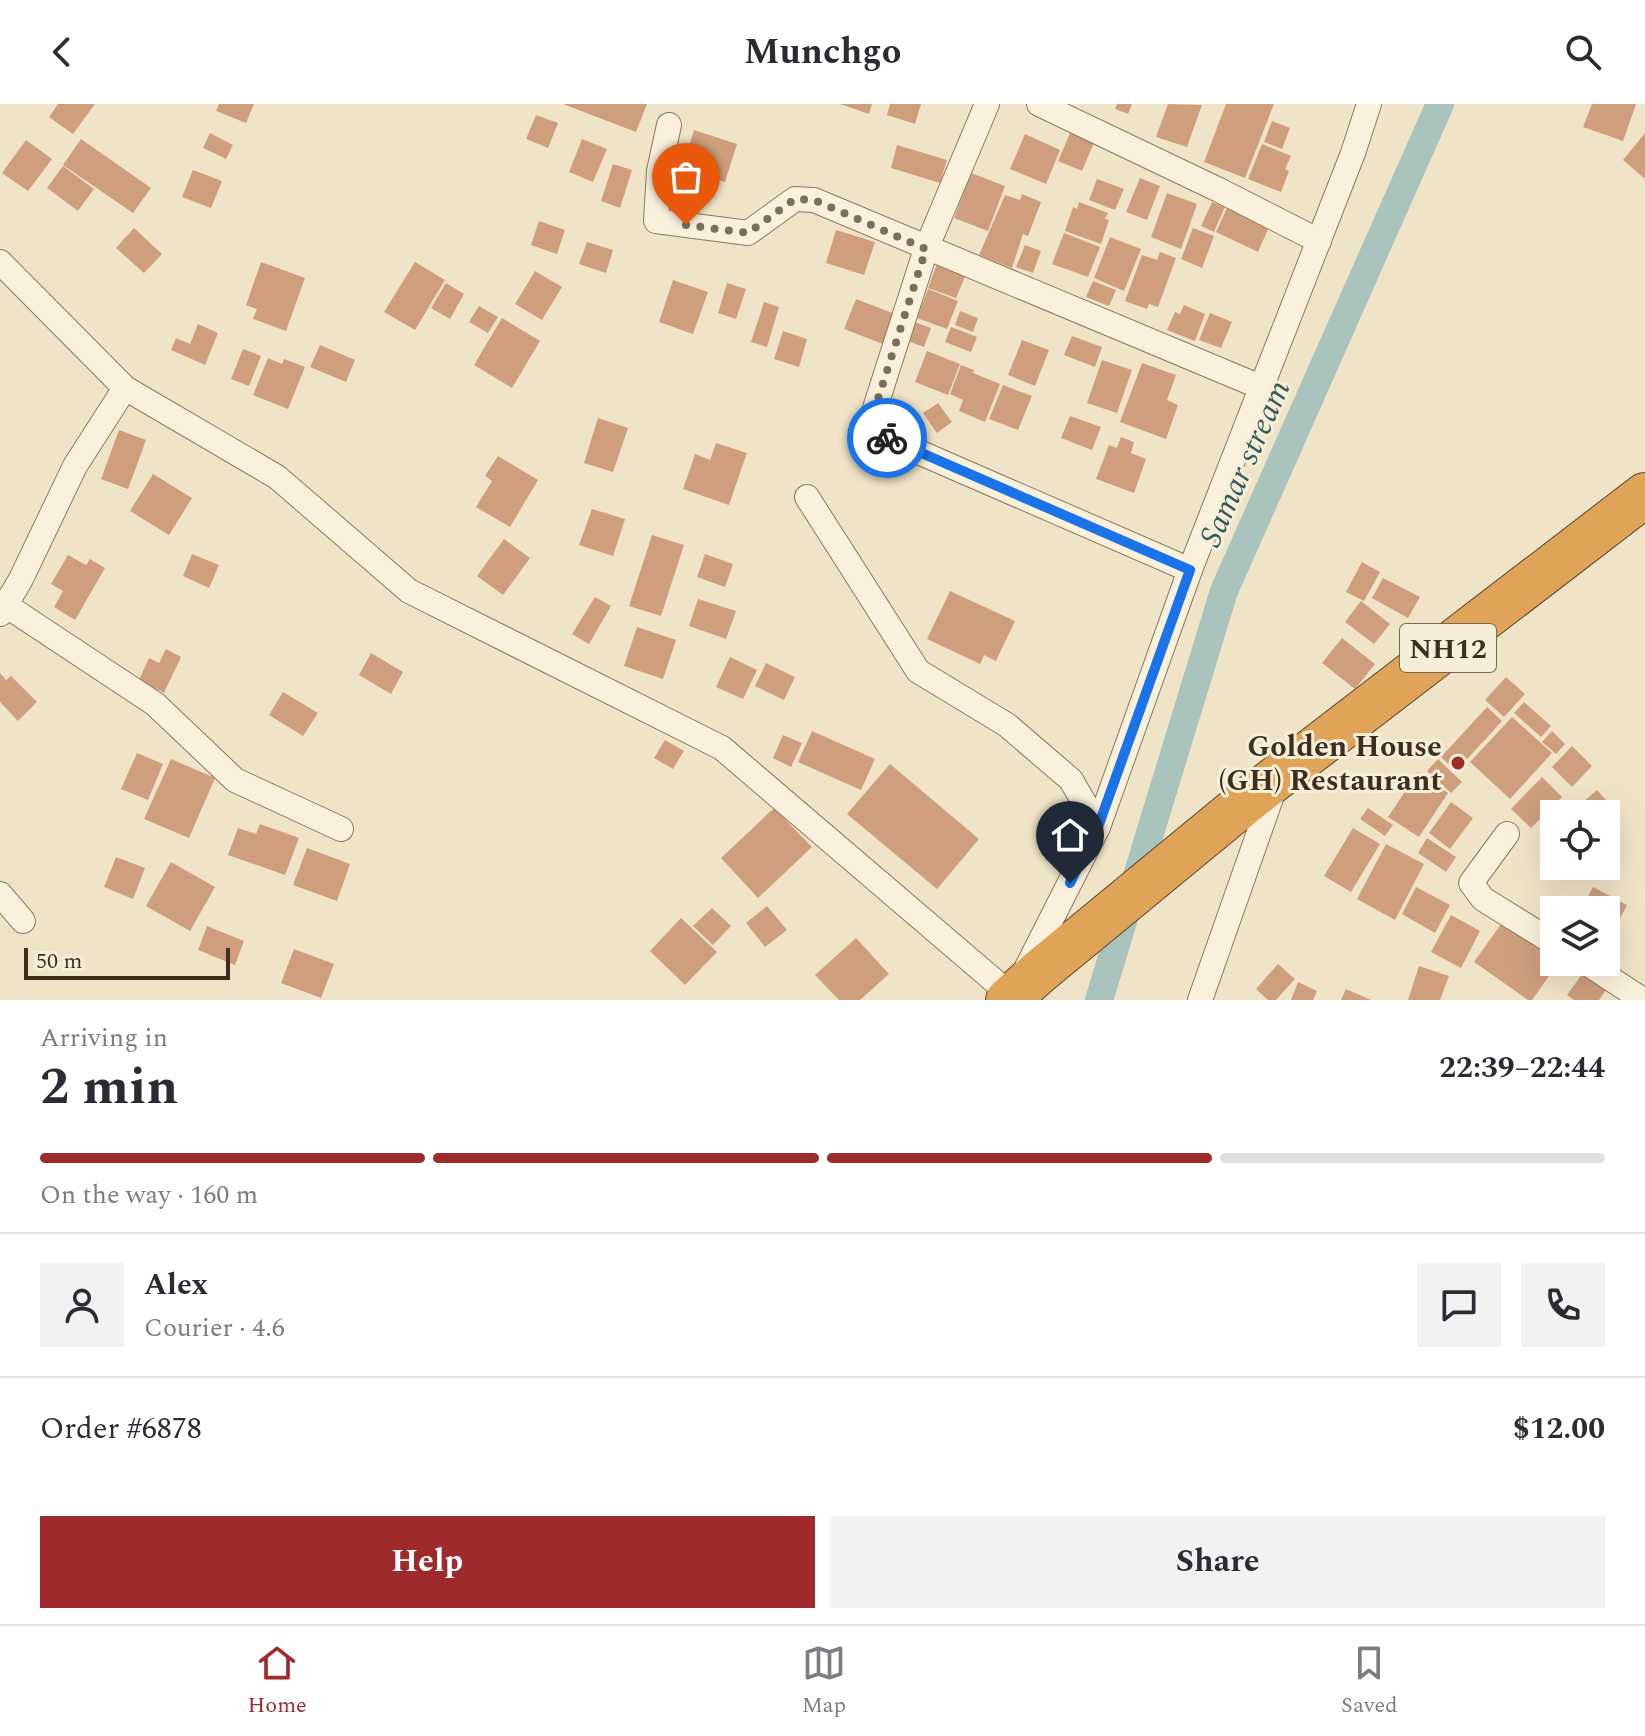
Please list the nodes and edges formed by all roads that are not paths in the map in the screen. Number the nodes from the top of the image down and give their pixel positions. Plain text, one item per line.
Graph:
1 (987, 104) edge
2 (1039, 104) edge
3 (1369, 104) edge
4 (669, 125) dead end
5 (1319, 241) junction
6 (926, 249) junction
7 (0, 262) edge
8 (125, 388) junction
9 (1263, 388) junction
10 (1645, 495) edge
11 (807, 497) dead end
12 (1190, 570) junction
13 (3, 610) edge
14 (1263, 788) junction
15 (1098, 827) junction
16 (341, 829) dead end
17 (1507, 834) dead end
18 (0, 894) edge
19 (23, 921) dead end
20 (1540, 934) edge
21 (1606, 976) edge
22 (1019, 992) edge
23 (1200, 1000) edge
24 (1643, 1000) edge

1 - 6 street
2 - 5 street
3 - 5 street
4 - 6 street
5 - 9 street
6 - 9 street
6 - 12 street
7 - 8 street
8 - 13 street
8 - 22 street
9 - 12 street
10 - 14 highway, NH12
11 - 15 street
12 - 15 street
13 - 16 street
14 - 22 highway, NH12
14 - 23 street
15 - 22 street
17 - 20 street
18 - 19 street
21 - 24 street

